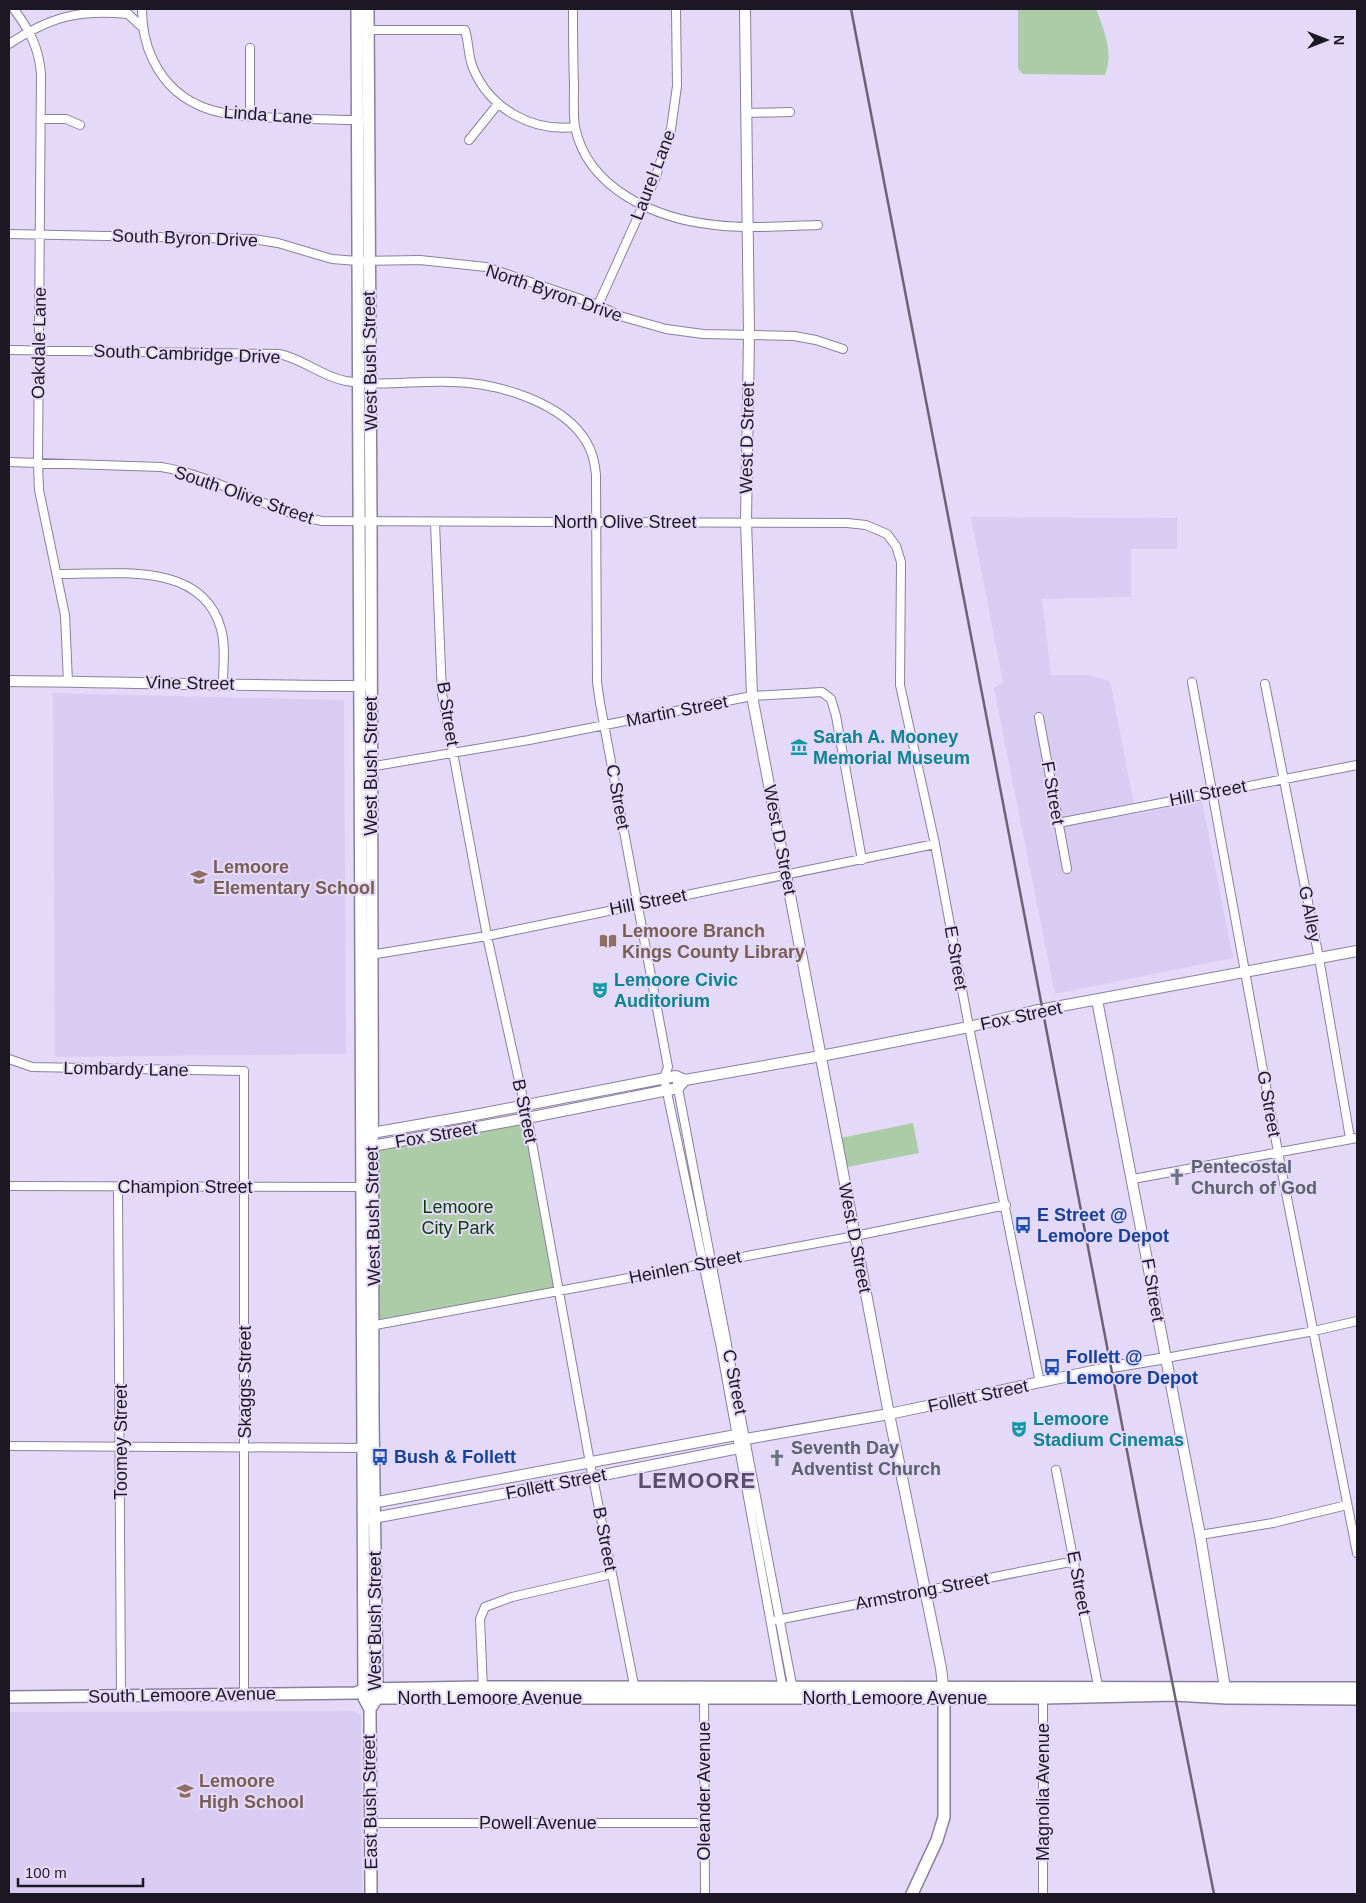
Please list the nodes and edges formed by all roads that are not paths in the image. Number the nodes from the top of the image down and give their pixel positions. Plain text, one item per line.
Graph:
1 (14, 9) edge
2 (142, 9) edge
3 (356, 9) edge
4 (368, 9) edge
5 (573, 9) edge
6 (676, 9) edge
7 (745, 9) edge
8 (142, 27) junction
9 (30, 30) junction
10 (362, 30) junction
11 (9, 44) edge
12 (250, 48) dead end
13 (498, 104) junction
14 (790, 112) dead end
15 (746, 113) junction
16 (250, 117) junction
17 (41, 119) junction
18 (362, 120) junction
19 (80, 125) dead end
20 (575, 127) junction
21 (468, 140) dead end
22 (643, 205) junction
23 (818, 225) dead end
24 (748, 226) junction
25 (9, 234) edge
26 (40, 235) junction
27 (363, 261) junction
28 (598, 305) junction
29 (749, 335) junction
30 (843, 349) dead end
31 (9, 350) edge
32 (39, 350) junction
33 (365, 383) junction
34 (9, 462) edge
35 (38, 463) junction
36 (596, 522) junction
37 (746, 522) junction
38 (366, 523) junction
39 (435, 523) junction
40 (887, 534) joint
41 (57, 574) junction
42 (9, 682) edge
43 (68, 682) junction
44 (1192, 682) dead end
45 (223, 683) junction
46 (1265, 684) dead end
47 (366, 686) junction
48 (752, 696) junction
49 (1039, 717) dead end
50 (605, 724) junction
51 (454, 752) junction
52 (1357, 765) edge
53 (366, 768) junction
54 (1283, 778) junction
55 (1212, 792) junction
56 (1058, 823) junction
57 (935, 844) junction
58 (862, 860) junction
59 (1067, 869) dead end
60 (786, 874) junction
61 (638, 904) junction
62 (487, 936) junction
63 (1357, 951) edge
64 (366, 956) junction
65 (1319, 958) junction
66 (1245, 971) junction
67 (1097, 1000) junction
68 (968, 1027) junction
69 (821, 1056) junction
70 (9, 1059) edge
71 (244, 1071) joint
72 (674, 1078) junction
73 (666, 1090) junction
74 (524, 1106) junction
75 (527, 1118) junction
76 (372, 1133) junction
77 (1354, 1138) edge
78 (367, 1143) junction
79 (1278, 1152) junction
80 (1133, 1179) junction
81 (9, 1186) edge
82 (245, 1186) junction
83 (118, 1187) junction
84 (367, 1187) junction
85 (1006, 1205) junction
86 (855, 1236) junction
87 (712, 1262) junction
88 (703, 1264) junction
89 (559, 1290) junction
90 (1357, 1321) edge
91 (369, 1326) junction
92 (1314, 1331) junction
93 (1166, 1358) junction
94 (1040, 1383) junction
95 (889, 1414) junction
96 (741, 1437) junction
97 (9, 1446) edge
98 (121, 1446) junction
99 (245, 1446) junction
100 (368, 1448) junction
101 (739, 1448) junction
102 (590, 1463) junction
103 (1056, 1470) dead end
104 (593, 1478) junction
105 (369, 1504) junction
106 (1347, 1505) junction
107 (369, 1519) junction
108 (1200, 1535) junction
109 (1357, 1553) edge
110 (1075, 1561) junction
111 (612, 1574) junction
112 (925, 1591) junction
113 (780, 1619) junction
114 (770, 1622) junction
115 (1357, 1688) edge
116 (704, 1692) junction
117 (361, 1693) junction
118 (483, 1693) junction
119 (635, 1693) junction
120 (788, 1693) junction
121 (944, 1693) junction
122 (1100, 1693) junction
123 (244, 1694) junction
124 (377, 1694) junction
125 (1043, 1694) junction
126 (1226, 1694) junction
127 (9, 1697) edge
128 (121, 1698) junction
129 (1357, 1699) edge
130 (370, 1709) junction
131 (370, 1823) junction
132 (705, 1823) junction
133 (371, 1894) edge
134 (705, 1894) edge
135 (912, 1894) edge
136 (1042, 1894) edge

1 - 9 street, Oakdale Lane
2 - 8 street, Linda Lane
3 - 10 main road, West Bush Street
4 - 10 main road, West Bush Street
5 - 20 street
6 - 22 street, Laurel Lane
7 - 15 street, West D Street
8 - 9 street
8 - 16 street, Linda Lane
9 - 11 street
9 - 17 street, Oakdale Lane
10 - 13 street
10 - 18 main road, West Bush Street
12 - 16 street
13 - 20 street
13 - 21 street
14 - 15 street
15 - 24 street, West D Street
16 - 18 street, Linda Lane
17 - 19 street
17 - 26 street, Oakdale Lane
18 - 27 main road, West Bush Street
20 - 22 street
22 - 24 street
22 - 28 street, Laurel Lane
23 - 24 street
24 - 29 street, West D Street
25 - 26 street, South Byron Drive
26 - 27 street, South Byron Drive
26 - 32 street, Oakdale Lane
27 - 28 street, North Byron Drive
27 - 33 main road, West Bush Street
28 - 29 street, North Byron Drive
29 - 30 street, North Byron Drive
29 - 37 street, West D Street
31 - 32 street, South Cambridge Drive
32 - 33 street, South Cambridge Drive
32 - 35 street, Oakdale Lane
33 - 36 street, South Cambridge Drive
33 - 38 main road, West Bush Street
34 - 35 street, South Olive Street
35 - 38 street, South Olive Street
35 - 41 street, Oakdale Lane
36 - 37 street, North Olive Street
36 - 39 street, North Olive Street
36 - 50 street, C Street
37 - 40 street, North Olive Street
37 - 48 street, West D Street
38 - 39 street, North Olive Street
38 - 47 main road, West Bush Street
39 - 51 street, B Street
40 - 57 street, E Street
41 - 43 street, Oakdale Lane
41 - 45 street
42 - 43 street, Vine Street
43 - 45 street, Vine Street
44 - 55 street, G Street
45 - 47 street, Vine Street
46 - 54 street, G Alley
47 - 53 main road, West Bush Street
48 - 50 street, Martin Street
48 - 58 street, Martin Street
48 - 60 street, West D Street
49 - 56 street, F Street
50 - 51 street, Martin Street
50 - 61 street, C Street
51 - 53 street, Martin Street
51 - 62 street, B Street
52 - 54 street, Hill Street
53 - 64 main road, West Bush Street
54 - 55 street, Hill Street
54 - 65 street, G Alley
55 - 56 street, Hill Street
55 - 66 street, G Street
56 - 59 street, F Street
57 - 58 street, Hill Street
57 - 68 street, E Street
58 - 60 street, Hill Street
60 - 61 street, Hill Street
60 - 69 street, West D Street
61 - 62 street, Hill Street
61 - 72 street, C Street
62 - 64 street, Hill Street
62 - 74 street, B Street
63 - 65 street, Fox Street
64 - 76 main road, West Bush Street
64 - 78 main road, West Bush Street
65 - 66 street, Fox Street
65 - 77 street, G Alley
66 - 67 street, Fox Street
66 - 79 street, G Street
67 - 68 street, Fox Street
67 - 80 street, F Street
68 - 69 street, Fox Street
68 - 85 street, E Street
69 - 72 street, Fox Street
69 - 86 street, West D Street
70 - 71 street, Lombardy Lane
71 - 82 street, Skaggs Street
72 - 73 street, Fox Street
72 - 74 street, Fox Street
72 - 87 street, C Street
73 - 75 street, Fox Street
73 - 88 street, C Street
74 - 75 street, B Street
74 - 76 street, Fox Street
75 - 78 street, Fox Street
75 - 89 street, B Street
76 - 78 main road, West Bush Street
77 - 79 street
78 - 84 main road, West Bush Street
79 - 80 street
79 - 92 street, G Street
80 - 93 street, F Street
81 - 83 street, Champion Street
82 - 83 street, Champion Street
82 - 84 street, Champion Street
82 - 99 street, Skaggs Street
83 - 98 street, Toomey Street
84 - 91 main road, West Bush Street
85 - 86 street, Heinlen Street
85 - 94 street, E Street
86 - 87 street, Heinlen Street
86 - 95 street, West D Street
87 - 88 street, Heinlen Street
87 - 96 street, C Street
88 - 89 street, Heinlen Street
88 - 96 street, C Street
89 - 91 street, Heinlen Street
89 - 102 street, B Street
90 - 92 street, Follett Street
91 - 100 main road, West Bush Street
92 - 93 street, Follett Street
92 - 106 street, G Street
93 - 94 street, Follett Street
93 - 108 street, F Street
94 - 95 street, Follett Street
95 - 96 street, Follett Street
95 - 112 street, West D Street
96 - 101 street
96 - 102 street, Follett Street
96 - 113 street, C Street
97 - 98 street
98 - 99 street
98 - 128 street, Toomey Street
99 - 100 street
99 - 123 street, Skaggs Street
100 - 105 main road, West Bush Street
101 - 104 street, Follett Street
101 - 114 street
102 - 104 street, B Street
102 - 105 street, Follett Street
103 - 110 street, E Street
104 - 107 street, Follett Street
104 - 111 street, B Street
105 - 107 main road, West Bush Street
106 - 108 street
106 - 109 street, G Street
107 - 117 main road, West Bush Street
107 - 124 main road, West Bush Street
108 - 126 street, F Street
110 - 112 street, Armstrong Street
110 - 122 street, E Street
111 - 118 street
111 - 119 street, B Street
112 - 113 street, Armstrong Street
112 - 121 street, West D Street
113 - 114 street, Armstrong Street
113 - 120 street, C Street
114 - 120 street
115 - 126 main road, North Lemoore Avenue
116 - 119 main road, North Lemoore Avenue
116 - 120 main road, North Lemoore Avenue
116 - 132 street, Oleander Avenue
117 - 123 main road, South Lemoore Avenue
117 - 124 main road, North Lemoore Avenue
117 - 130 main road, West Bush Street
118 - 119 main road, North Lemoore Avenue
118 - 124 main road, North Lemoore Avenue
120 - 121 main road, North Lemoore Avenue
121 - 125 main road, North Lemoore Avenue
121 - 135 main road
122 - 125 main road, North Lemoore Avenue
122 - 126 main road, North Lemoore Avenue
123 - 128 main road, South Lemoore Avenue
124 - 130 main road, West Bush Street
125 - 136 street, Magnolia Avenue
126 - 129 main road, North Lemoore Avenue
127 - 128 main road, South Lemoore Avenue
130 - 131 main road, East Bush Street
131 - 132 street, Powell Avenue
131 - 133 main road, East Bush Street
132 - 134 street, Oleander Avenue

